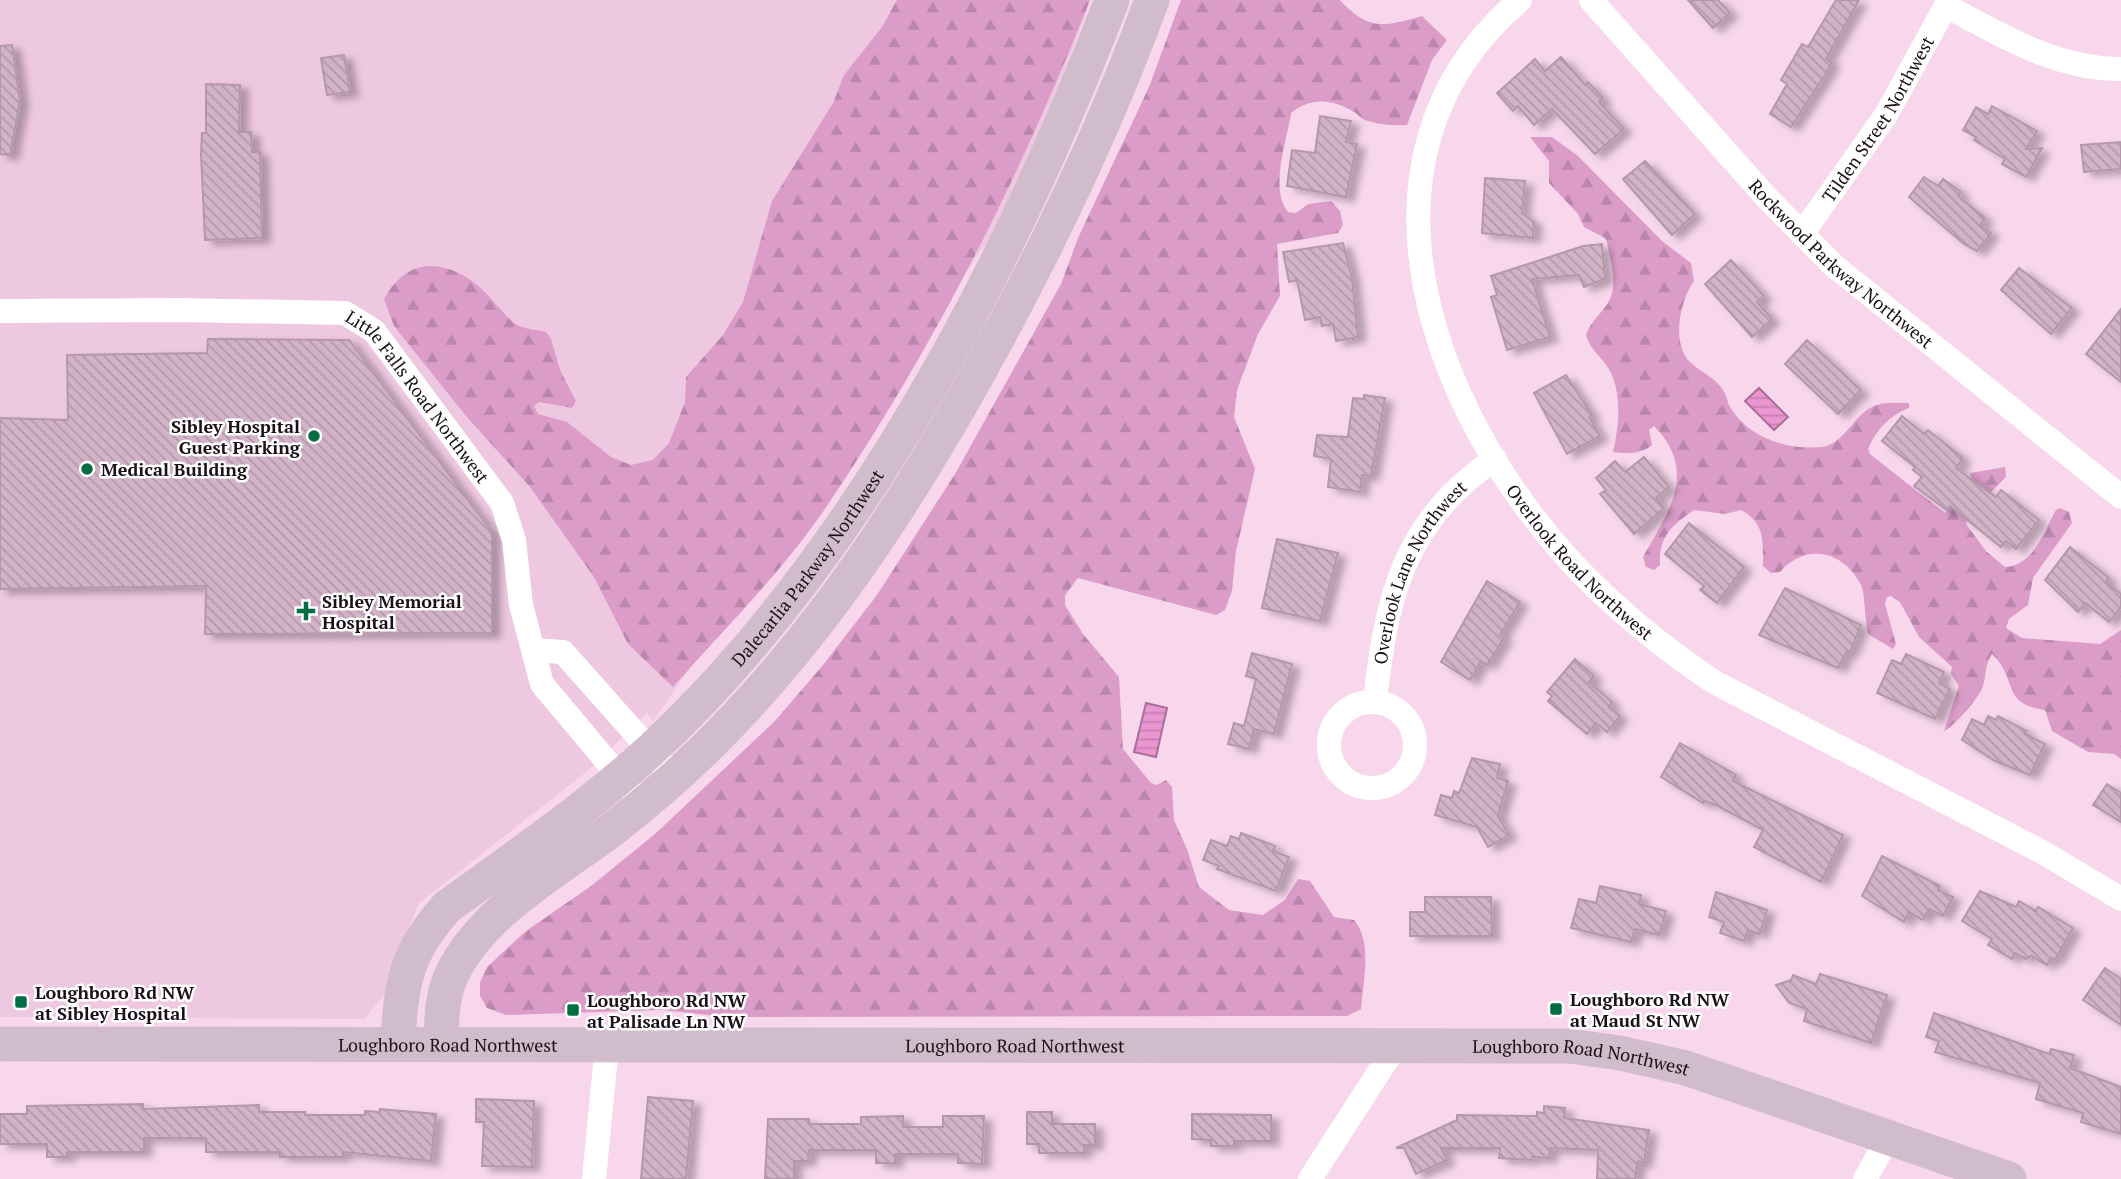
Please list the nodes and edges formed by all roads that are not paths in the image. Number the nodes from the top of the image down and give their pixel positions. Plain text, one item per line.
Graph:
1 (1112, 0) edge
2 (1152, 0) edge
3 (1520, 0) edge
4 (1591, 0) edge
5 (1948, 3) edge
6 (2121, 69) edge
7 (1802, 234) junction
8 (0, 311) edge
9 (1495, 459) junction
10 (2121, 497) edge
11 (534, 649) junction
12 (1375, 702) dead end
13 (652, 749) junction
14 (620, 777) junction
15 (674, 777) junction
16 (642, 805) junction
17 (2121, 899) edge
18 (0, 1044) edge
19 (398, 1044) junction
20 (441, 1044) junction
21 (1397, 1044) junction
22 (607, 1045) junction
23 (1889, 1136) junction
24 (594, 1179) edge
25 (1310, 1179) edge
26 (1865, 1179) edge
27 (2009, 1179) edge

1 - 13 main road, Dalecarlia Parkway Northwest
2 - 15 main road
3 - 9 street, Overlook Road Northwest
4 - 7 street, Rockwood Parkway Northwest
5 - 6 street
5 - 7 street, Tilden Street Northwest
7 - 10 street, Rockwood Parkway Northwest
8 - 11 street, Little Falls Road Northwest
9 - 12 street, Overlook Lane Northwest
9 - 17 street, Overlook Road Northwest
11 - 13 street
11 - 14 street, Little Falls Road Northwest
13 - 14 main road, Dalecarlia Parkway Northwest
13 - 15 street
14 - 16 street, Little Falls Road Northwest
14 - 19 main road, Dalecarlia Parkway Northwest
15 - 16 main road
16 - 20 main road
18 - 19 main road, Loughboro Road Northwest
19 - 20 main road, Loughboro Road Northwest
20 - 22 main road, Loughboro Road Northwest
21 - 22 main road, Loughboro Road Northwest
21 - 23 main road, Loughboro Road Northwest
21 - 25 street
22 - 24 street
23 - 26 street
23 - 27 main road, Loughboro Road Northwest

